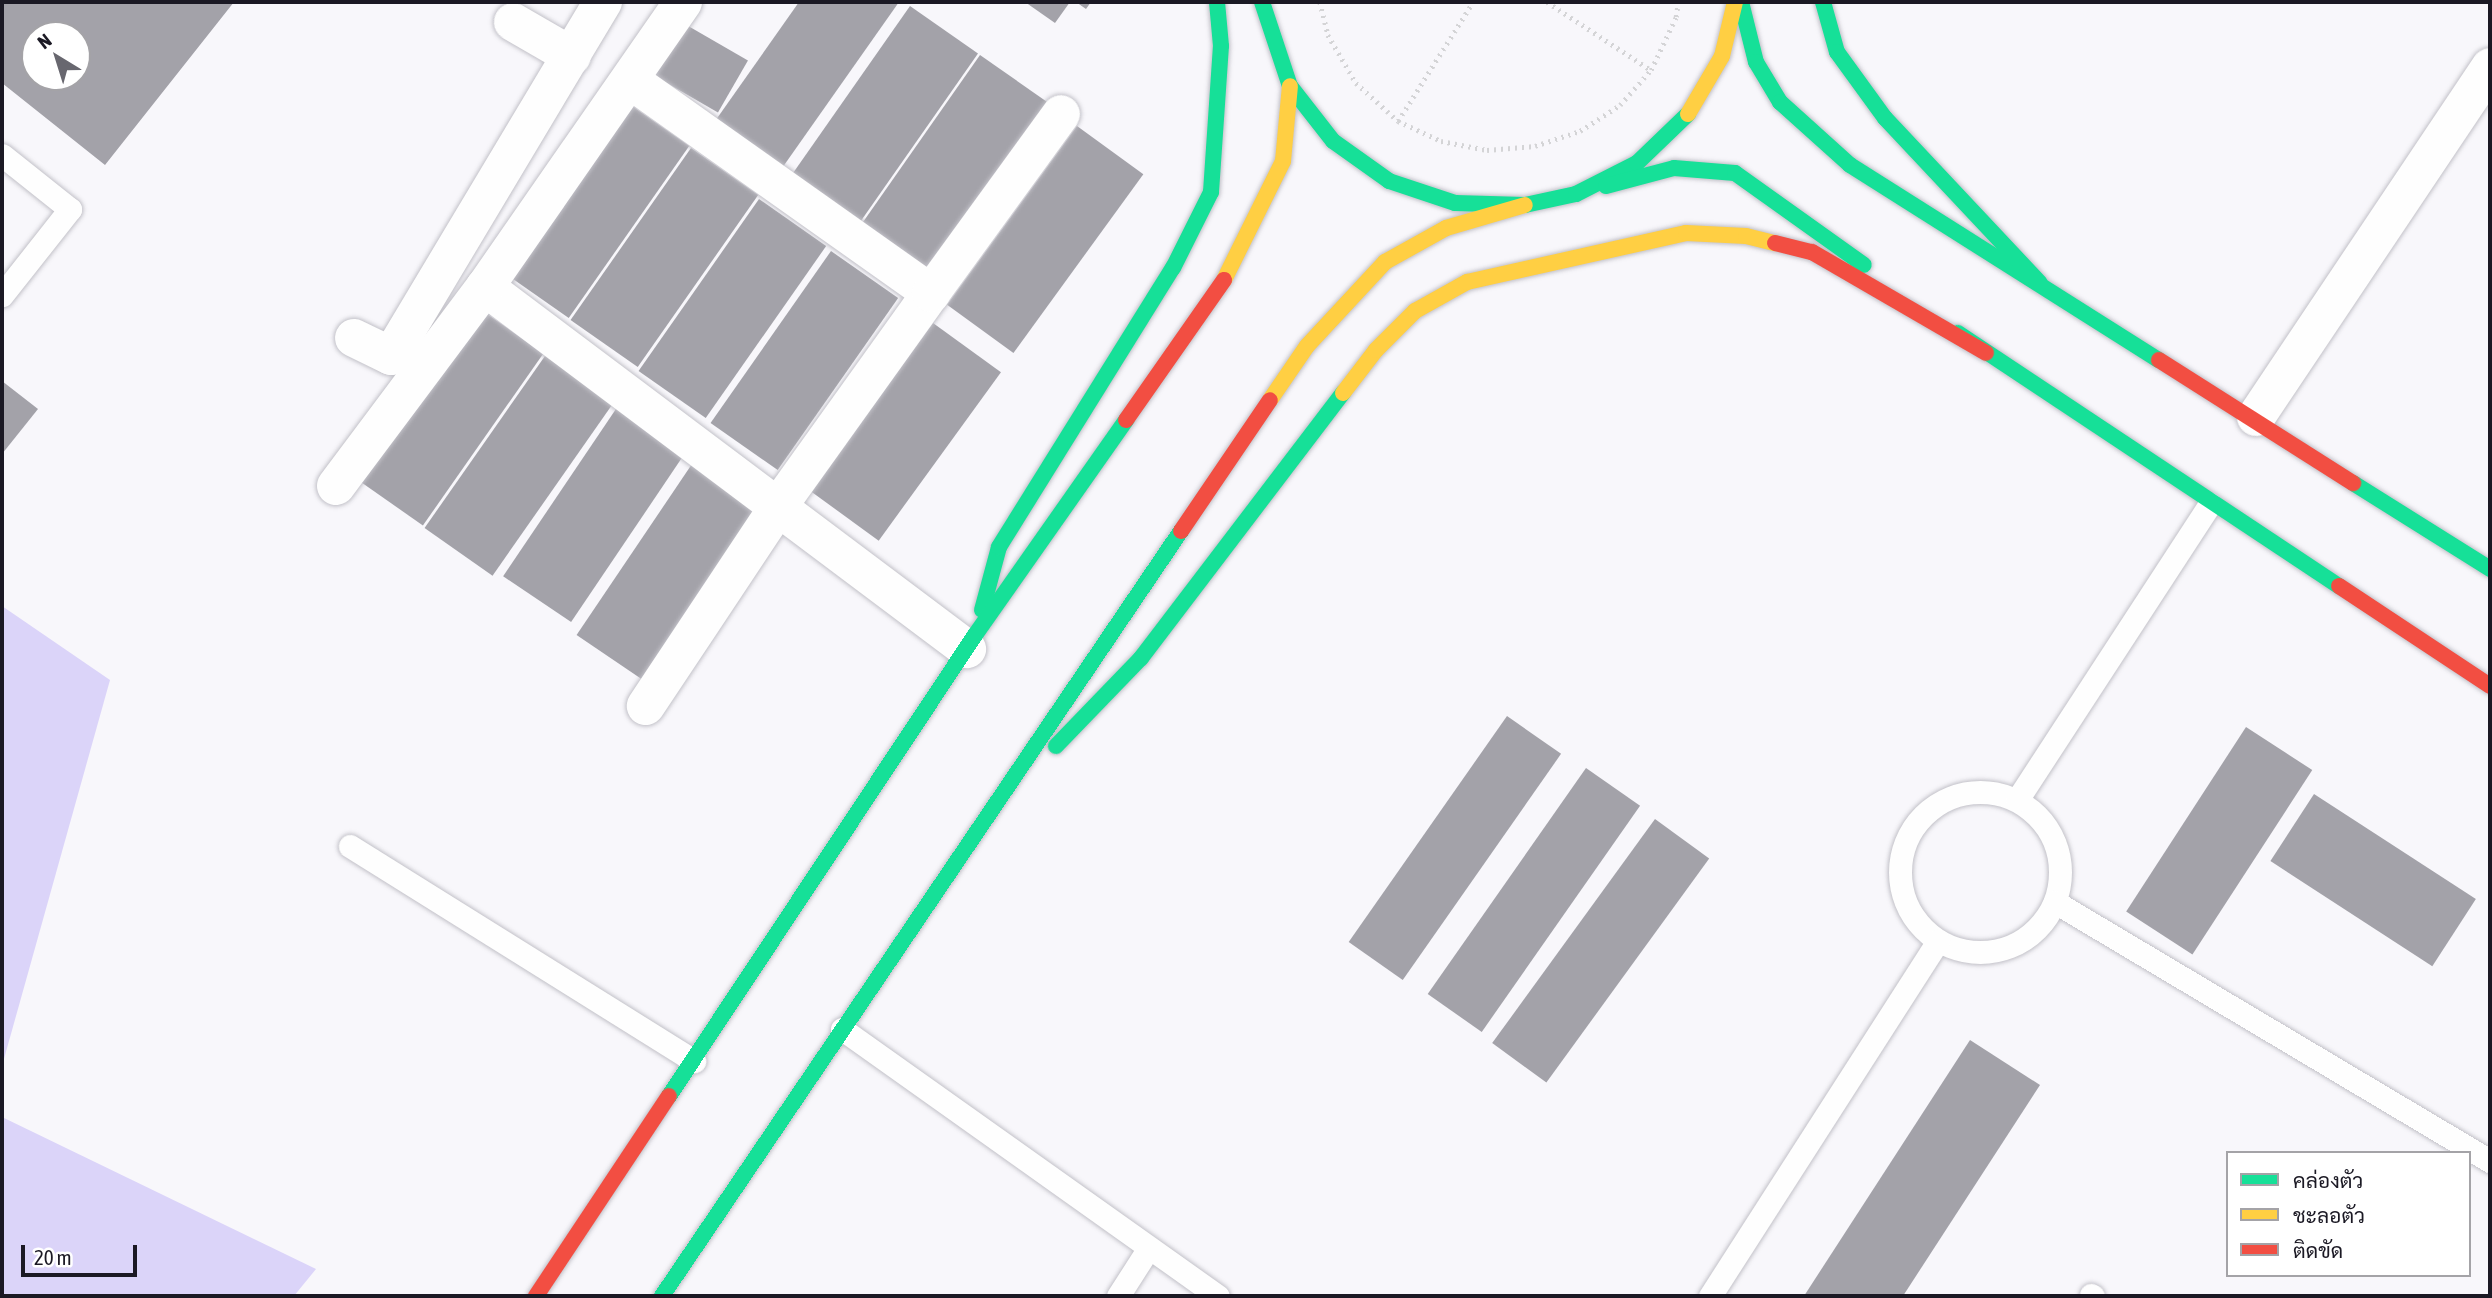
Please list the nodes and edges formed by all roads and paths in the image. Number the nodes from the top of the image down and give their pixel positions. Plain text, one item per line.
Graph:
1 (603, 2) edge
2 (683, 2) edge
3 (1217, 2) edge
4 (1262, 2) edge
5 (1320, 2) edge
6 (1473, 2) edge
7 (1547, 2) edge
8 (1678, 2) edge
9 (1735, 2) edge
10 (1741, 2) edge
11 (1823, 2) edge
12 (513, 22) dead end
13 (572, 56) junction
14 (2490, 67) edge
15 (1651, 69) junction
16 (630, 80) junction
17 (1290, 86) junction
18 (1061, 114) dead end
19 (1398, 121) junction
20 (2, 155) edge
21 (1576, 194) junction
22 (1525, 205) junction
23 (2040, 283) junction
24 (485, 287) junction
25 (931, 293) junction
26 (2, 295) edge
27 (354, 338) dead end
28 (1986, 353) junction
29 (2256, 417) junction
30 (336, 486) dead end
31 (2210, 504) junction
32 (778, 507) junction
33 (2490, 569) edge
34 (971, 642) junction
35 (2490, 685) edge
36 (646, 706) dead end
37 (2017, 800) junction
38 (983, 821) junction
39 (350, 846) dead end
40 (2055, 902) junction
41 (1938, 941) junction
42 (842, 1030) junction
43 (694, 1061) junction
44 (2490, 1161) edge
45 (1149, 1249) junction
46 (536, 1296) edge
47 (662, 1296) edge
48 (1118, 1296) edge
49 (1217, 1296) edge
50 (1710, 1296) edge

1 - 13 street
2 - 16 street
3 - 34 main road
4 - 17 main road
5 - 19 path
6 - 19 path
7 - 15 path
8 - 15 path
9 - 21 main road
10 - 23 main road
11 - 23 main road
12 - 13 street
13 - 27 street
14 - 29 street
15 - 19 path
16 - 24 street
16 - 25 street
17 - 22 main road
17 - 34 main road
18 - 25 street
20 - 26 lane
21 - 22 main road
21 - 28 main road
22 - 38 main road
23 - 29 main road
24 - 30 street
24 - 32 street
25 - 32 street
28 - 31 main road
28 - 38 main road
29 - 33 main road
31 - 35 main road
31 - 37 lane
32 - 34 street
32 - 36 street
34 - 43 main road
37 - 40 lane
37 - 41 lane
38 - 42 main road
39 - 43 lane
40 - 41 lane
40 - 44 lane
41 - 50 lane
42 - 45 lane
42 - 47 main road
43 - 46 main road
45 - 48 lane
45 - 49 lane

